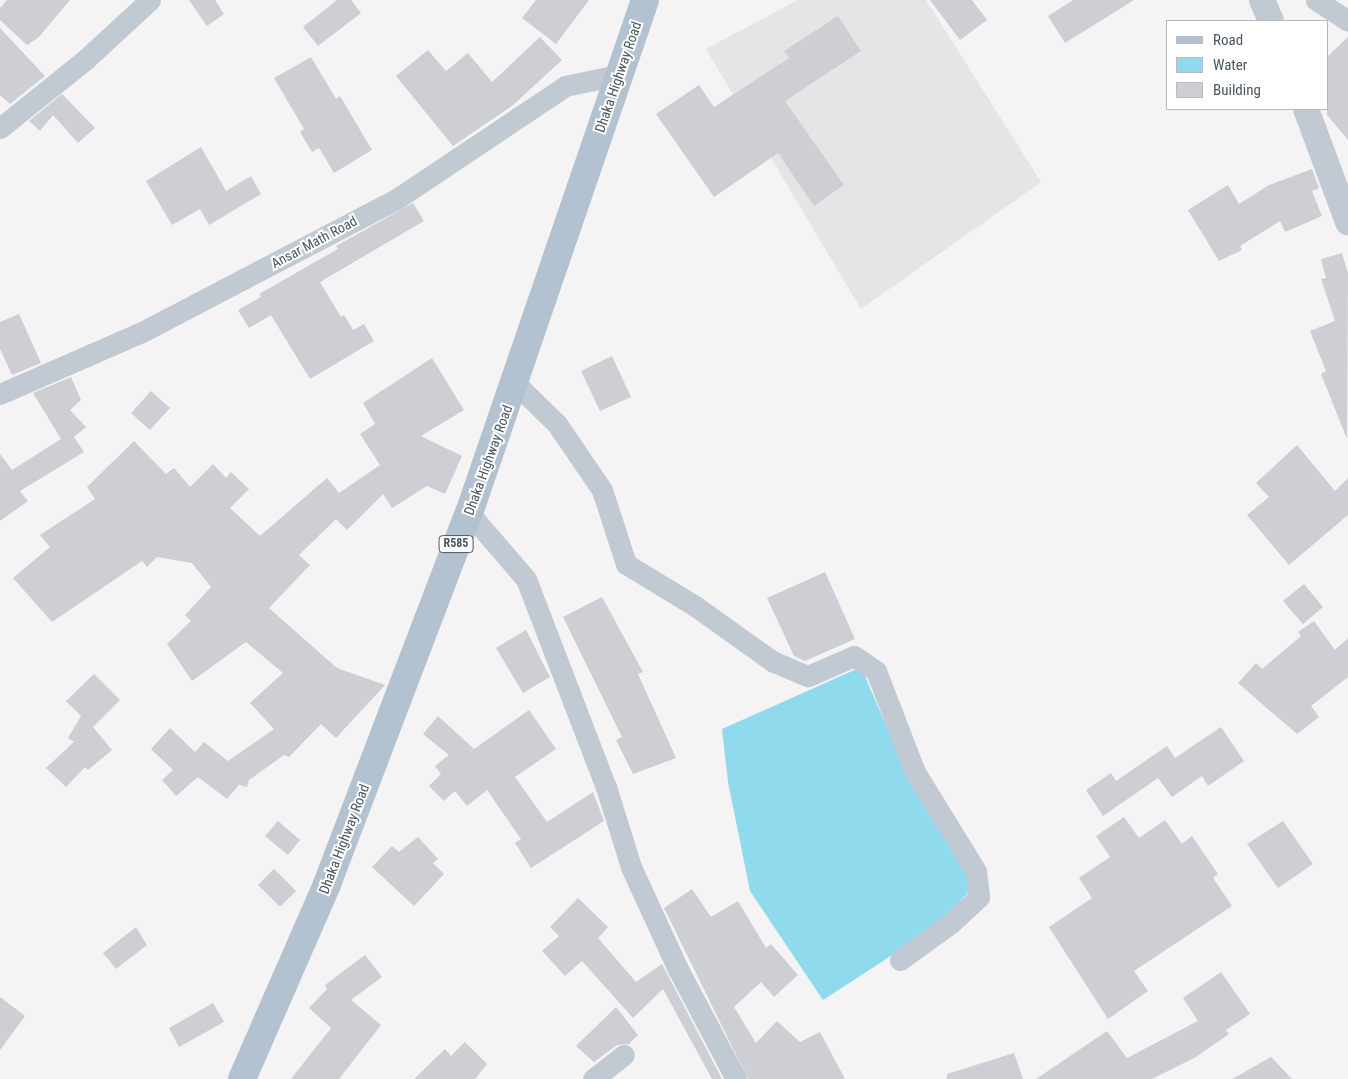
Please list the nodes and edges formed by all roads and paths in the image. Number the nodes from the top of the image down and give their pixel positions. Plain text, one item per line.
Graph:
1 (150, 0) edge
2 (646, 0) edge
3 (1262, 0) edge
4 (1316, 0) edge
5 (1270, 20) edge
6 (1348, 21) edge
7 (618, 75) junction
8 (1306, 110) edge
9 (0, 128) edge
10 (1348, 222) edge
11 (515, 383) junction
12 (0, 394) edge
13 (469, 512) junction
14 (900, 960) dead end
15 (624, 1054) dead end
16 (242, 1079) edge
17 (593, 1079) edge
18 (736, 1079) edge

1 - 9 street
2 - 7 main road, Dhaka Highway Road / R585
3 - 5 street
4 - 6 street
7 - 11 main road, Dhaka Highway Road / R585
7 - 12 street, Ansar Math Road
8 - 10 street
11 - 13 main road, Dhaka Highway Road / R585
11 - 14 street
13 - 16 main road, Dhaka Highway Road / R585
13 - 18 street
15 - 17 street

